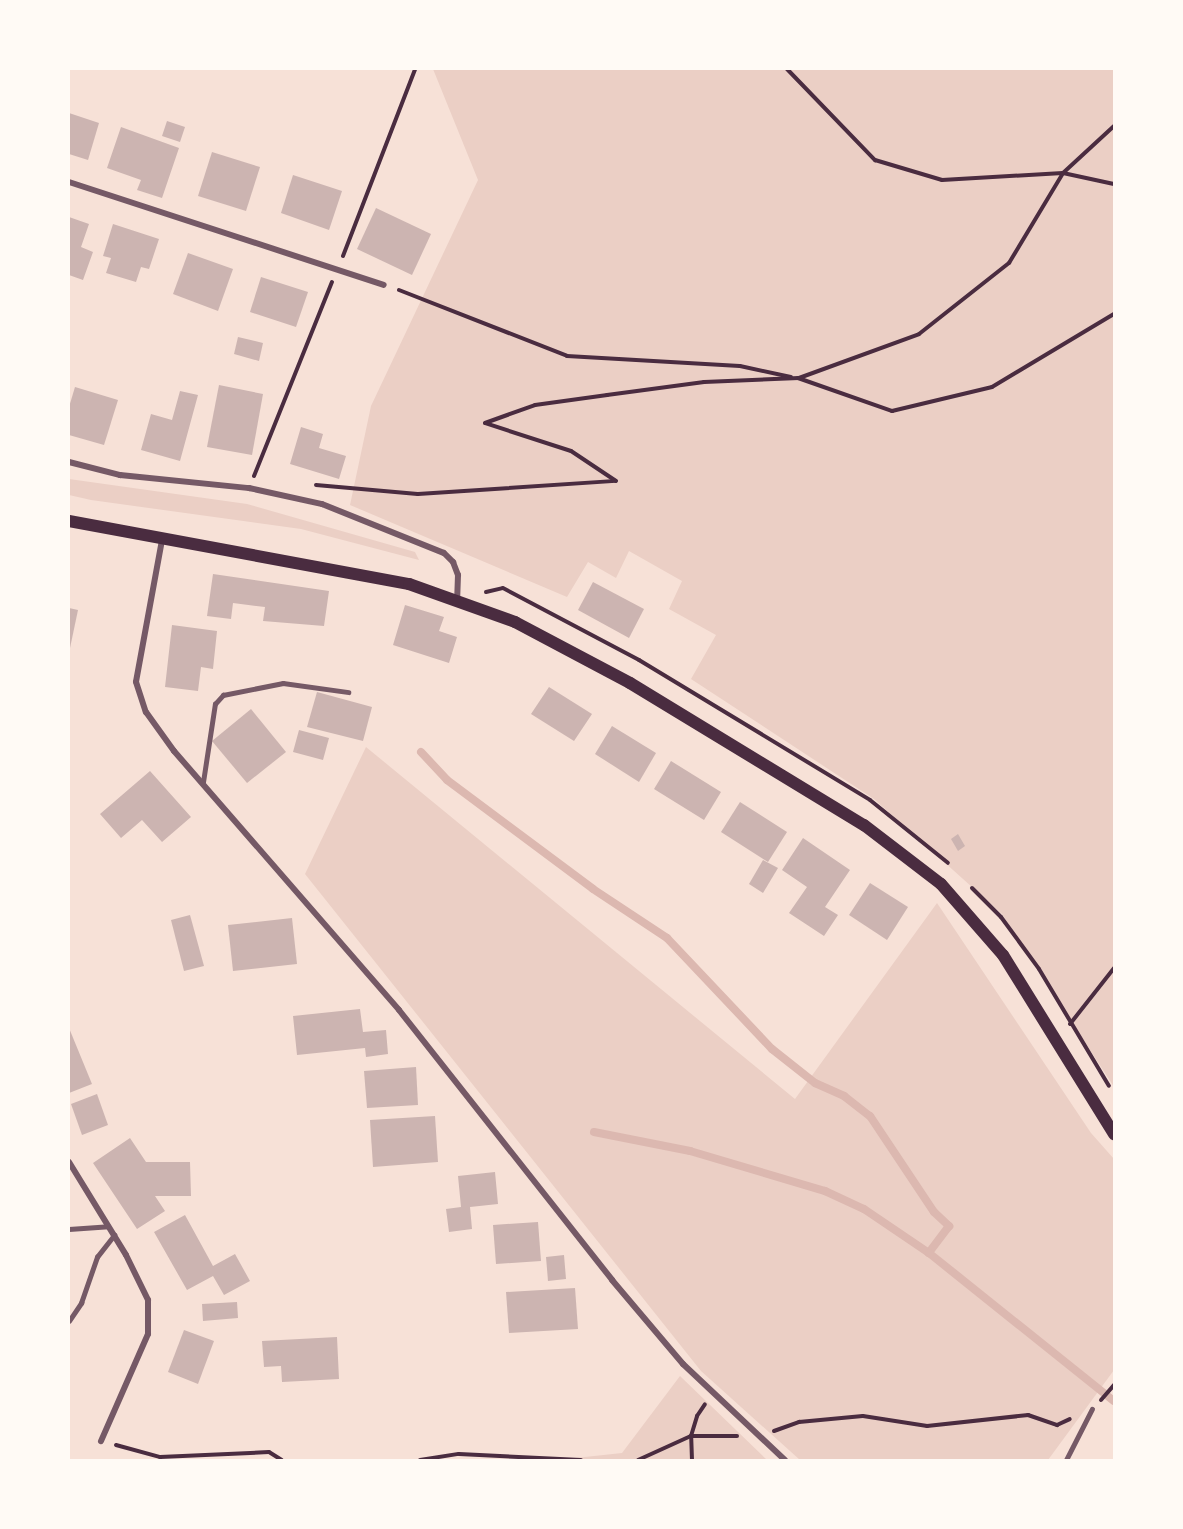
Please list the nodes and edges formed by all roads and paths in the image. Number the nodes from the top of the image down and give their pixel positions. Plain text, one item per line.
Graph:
1 (415, 69) edge
2 (787, 69) edge
3 (1114, 126) edge
4 (1063, 173) junction
5 (69, 182) edge
6 (1114, 184) edge
7 (338, 270) junction
8 (384, 285) joint
9 (329, 292) dead end
10 (1114, 314) edge
11 (799, 378) junction
12 (69, 462) edge
13 (312, 484) dead end
14 (249, 488) junction
15 (69, 521) edge
16 (162, 540) junction
17 (457, 598) junction
18 (348, 692) dead end
19 (203, 782) junction
20 (1114, 968) edge
21 (1114, 1094) edge
22 (1114, 1134) edge
23 (69, 1162) edge
24 (108, 1226) junction
25 (69, 1229) edge
26 (114, 1235) junction
27 (69, 1321) edge
28 (713, 1394) junction
29 (1092, 1409) joint
30 (691, 1436) junction
31 (758, 1436) junction
32 (100, 1441) joint
33 (282, 1460) edge
34 (420, 1460) edge
35 (581, 1460) edge
36 (638, 1460) edge
37 (692, 1460) edge
38 (785, 1460) edge
39 (1066, 1460) edge

1 - 7 path
2 - 4 path
3 - 4 path
4 - 6 path
4 - 11 path
5 - 7 street
7 - 8 street
8 - 11 path
9 - 14 path
10 - 11 path
11 - 13 path
12 - 14 street
14 - 17 street
15 - 16 main road
16 - 17 main road
16 - 19 street
17 - 22 main road
18 - 19 lane
19 - 28 street
20 - 21 path
23 - 24 street
24 - 25 lane
24 - 26 street
26 - 27 lane
26 - 32 street
28 - 30 path
28 - 31 street
29 - 31 path
29 - 39 lane
30 - 31 path
30 - 36 path
30 - 37 path
31 - 38 street
32 - 33 path
34 - 35 path

